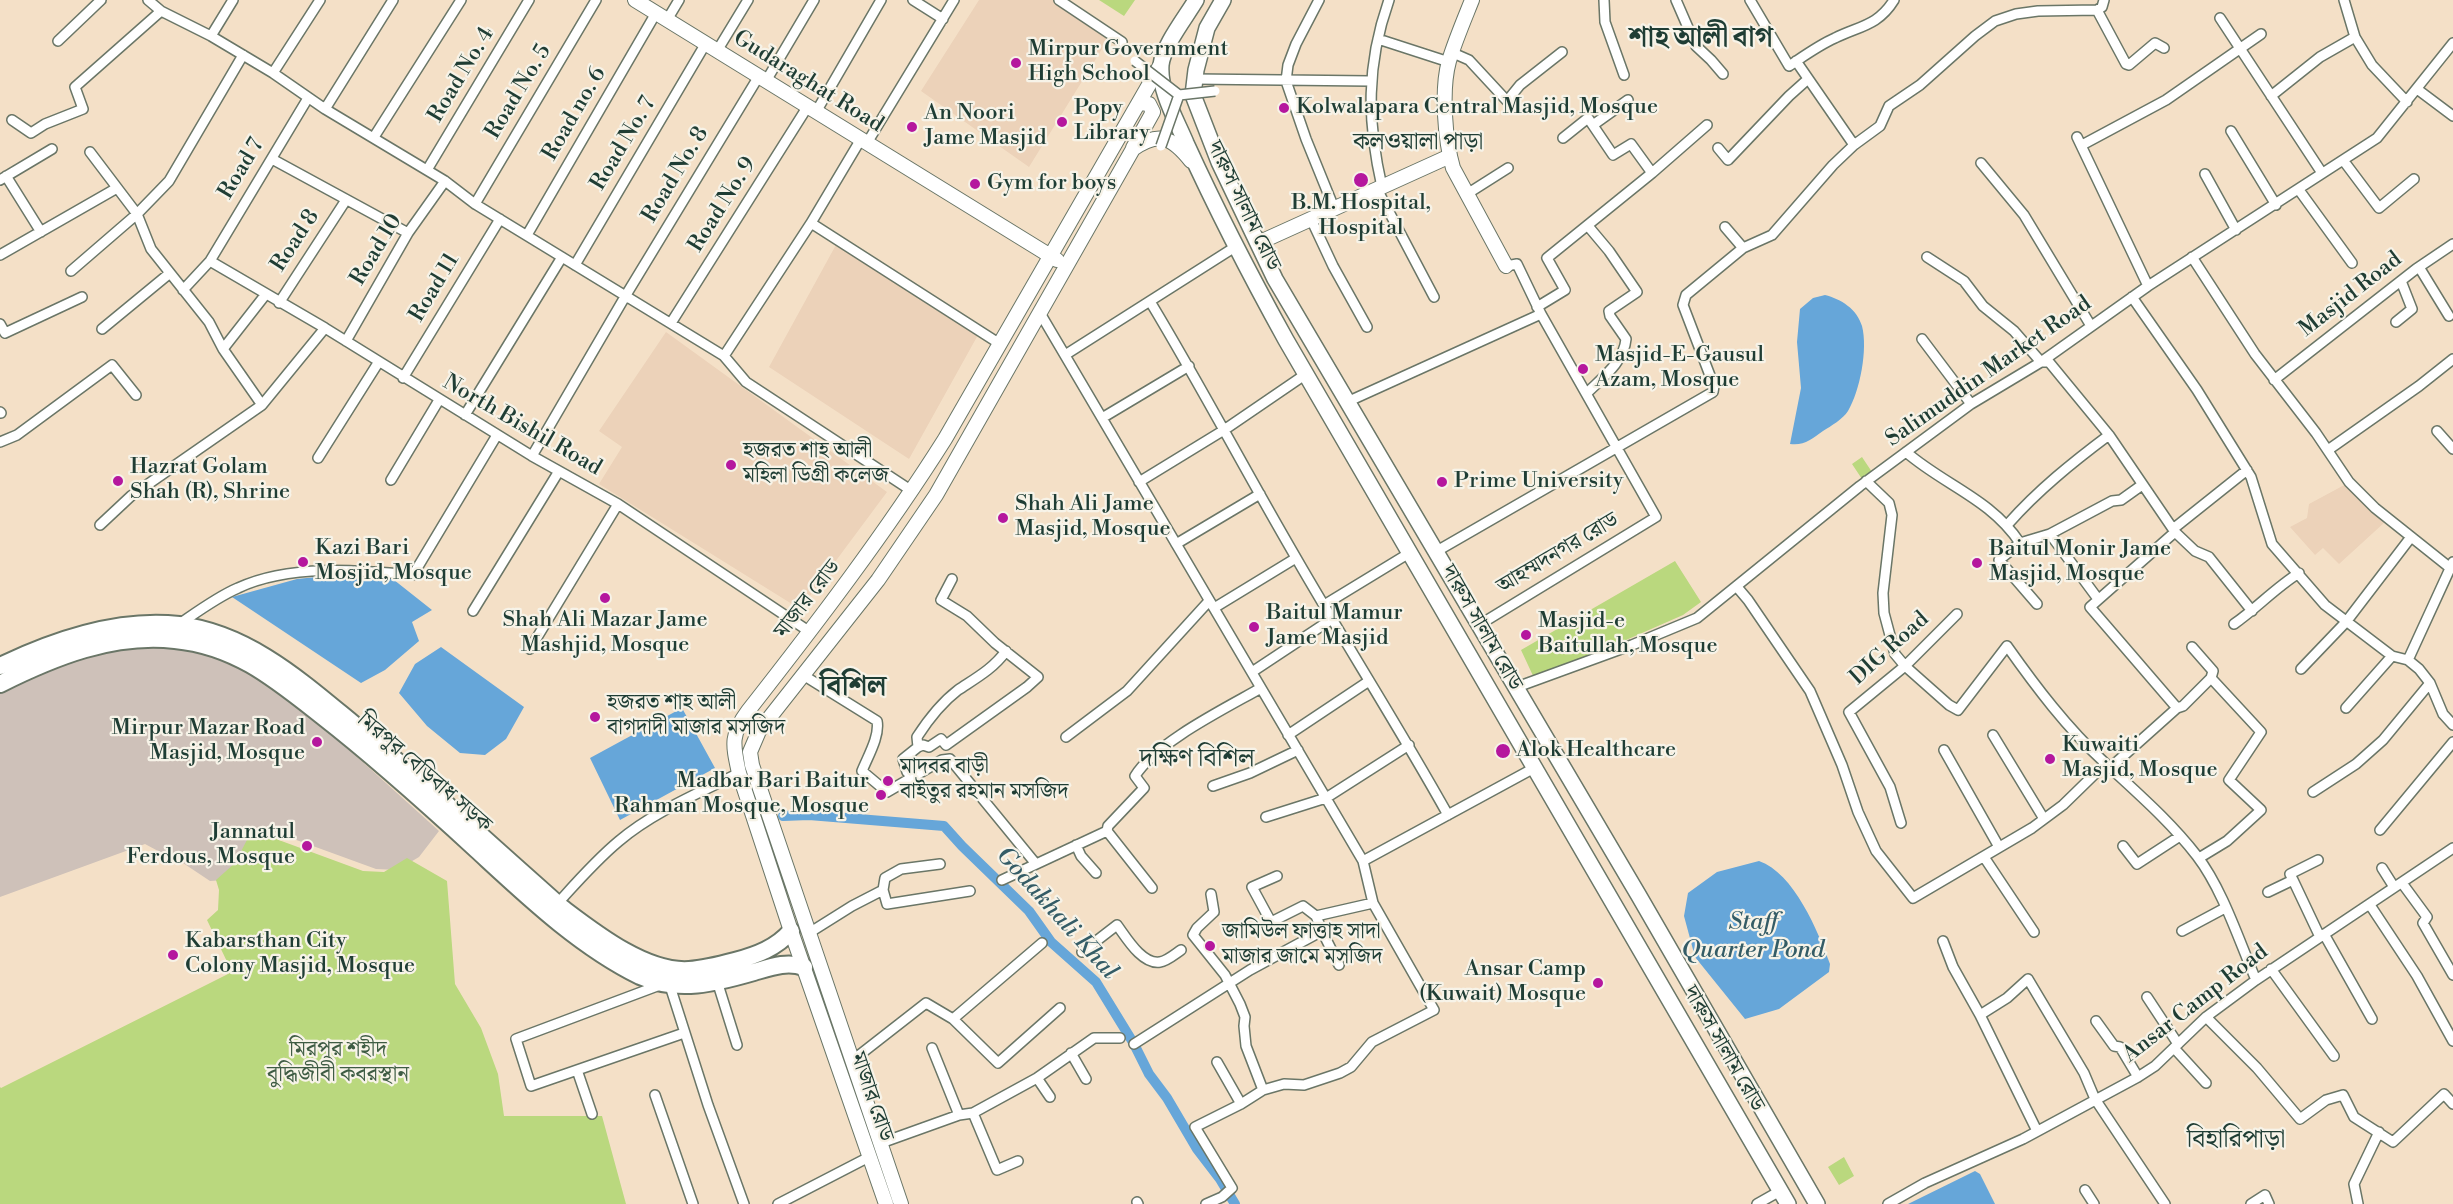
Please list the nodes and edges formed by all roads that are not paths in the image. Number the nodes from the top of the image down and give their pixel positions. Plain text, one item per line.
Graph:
1 (101, 0) edge
2 (148, 0) edge
3 (233, 0) edge
4 (320, 0) edge
5 (393, 0) edge
6 (461, 0) edge
7 (529, 0) edge
8 (596, 0) edge
9 (635, 0) edge
10 (679, 0) edge
11 (748, 0) edge
12 (814, 0) edge
13 (880, 0) edge
14 (913, 0) edge
15 (954, 0) edge
16 (1059, 0) edge
17 (1196, 0) edge
18 (1223, 0) edge
19 (1319, 0) edge
20 (1389, 0) edge
21 (1472, 0) edge
22 (1604, 0) edge
23 (1676, 0) edge
24 (1750, 0) edge
25 (1894, 0) edge
26 (2104, 0) edge
27 (2344, 0) edge
28 (2097, 10) junction
29 (161, 11) junction
30 (662, 16) junction
31 (2220, 18) dead end
32 (943, 19) junction
33 (2261, 34) dead end
34 (211, 36) junction
35 (2355, 37) junction
36 (1378, 39) junction
37 (58, 41) dead end
38 (1122, 42) dead end
39 (2453, 43) edge
40 (712, 47) junction
41 (2164, 48) dead end
42 (2240, 49) junction
43 (1562, 52) dead end
44 (243, 56) junction
45 (1451, 58) junction
46 (1136, 61) dead end
47 (1796, 61) junction
48 (1161, 62) junction
49 (273, 73) junction
50 (1723, 74) dead end
51 (1624, 75) dead end
52 (763, 79) junction
53 (1194, 79) junction
54 (1808, 79) junction
55 (1286, 81) junction
56 (1370, 81) junction
57 (2417, 89) junction
58 (1215, 91) dead end
59 (1179, 95) junction
60 (2271, 96) junction
61 (308, 98) junction
62 (1628, 100) dead end
63 (2408, 102) junction
64 (1139, 104) junction
65 (325, 109) junction
66 (812, 109) junction
67 (2453, 116) edge
68 (12, 120) dead end
69 (1593, 125) junction
70 (1707, 125) dead end
71 (2231, 131) dead end
72 (374, 137) junction
73 (1563, 138) dead end
74 (864, 141) junction
75 (1854, 145) junction
76 (1161, 146) dead end
77 (1718, 148) dead end
78 (52, 149) dead end
79 (1133, 149) junction
80 (90, 152) dead end
81 (1450, 156) junction
82 (272, 159) junction
83 (2343, 159) junction
84 (1981, 163) dead end
85 (1508, 168) dead end
86 (1198, 169) junction
87 (427, 170) junction
88 (1652, 173) junction
89 (2322, 173) junction
90 (2205, 174) dead end
91 (3, 178) edge
92 (2414, 179) dead end
93 (445, 181) junction
94 (117, 188) junction
95 (1380, 188) junction
96 (2299, 190) junction
97 (1467, 194) junction
98 (346, 200) junction
99 (475, 204) junction
100 (2276, 205) junction
101 (1335, 208) junction
102 (137, 214) junction
103 (500, 219) junction
104 (1311, 219) junction
105 (811, 223) junction
106 (1588, 226) junction
107 (1725, 227) dead end
108 (2236, 230) junction
109 (41, 232) junction
110 (408, 233) junction
111 (527, 235) junction
112 (1258, 243) junction
113 (2453, 244) edge
114 (1235, 247) junction
115 (1743, 248) junction
116 (0, 255) edge
117 (1051, 256) junction
118 (562, 257) junction
119 (1927, 257) dead end
120 (2192, 257) junction
121 (210, 261) junction
122 (2352, 264) dead end
123 (575, 265) junction
124 (1067, 266) junction
125 (1506, 266) joint
126 (2419, 267) junction
127 (71, 271) dead end
128 (170, 273) junction
129 (2401, 281) junction
130 (2148, 286) junction
131 (183, 290) junction
132 (266, 294) junction
133 (626, 295) junction
134 (82, 297) dead end
135 (1434, 297) dead end
136 (2132, 297) junction
137 (279, 303) junction
138 (1151, 303) junction
139 (1539, 310) junction
140 (1040, 313) junction
141 (2449, 315) dead end
142 (2396, 322) dead end
143 (671, 323) junction
144 (0, 324) edge
145 (2091, 326) junction
146 (1367, 327) dead end
147 (325, 328) junction
148 (102, 329) dead end
149 (3, 335) edge
150 (1922, 339) dead end
151 (346, 341) junction
152 (1000, 344) junction
153 (223, 349) junction
154 (724, 356) junction
155 (1065, 356) junction
156 (2453, 359) edge
157 (2041, 362) junction
158 (378, 363) junction
159 (1189, 366) junction
160 (1306, 374) junction
161 (403, 378) junction
162 (2274, 380) junction
163 (1587, 393) junction
164 (136, 395) dead end
165 (439, 400) junction
166 (1347, 402) junction
167 (1971, 404) junction
168 (262, 405) junction
169 (465, 415) junction
170 (1102, 418) junction
171 (1224, 430) junction
172 (2437, 431) dead end
173 (497, 435) junction
174 (2109, 435) junction
175 (0, 442) edge
176 (1616, 446) junction
177 (2453, 449) edge
178 (2328, 450) junction
179 (1906, 452) junction
180 (532, 456) junction
181 (318, 458) dead end
182 (2247, 470) junction
183 (559, 471) junction
184 (391, 480) dead end
185 (1866, 481) junction
186 (1139, 482) junction
187 (2142, 485) junction
188 (912, 491) junction
189 (1260, 494) junction
190 (618, 504) junction
191 (2008, 524) junction
192 (100, 525) dead end
193 (2174, 531) junction
194 (2050, 534) junction
195 (2411, 537) junction
196 (2020, 543) junction
197 (1176, 544) junction
198 (1434, 546) junction
199 (1296, 558) junction
200 (1414, 558) junction
201 (2451, 565) edge
202 (860, 567) junction
203 (2299, 573) junction
204 (952, 579) dead end
205 (878, 580) junction
206 (1737, 587) junction
207 (2098, 599) junction
208 (1212, 604) junction
209 (1324, 604) junction
210 (2037, 604) dead end
211 (2252, 611) junction
212 (473, 612) dead end
213 (1958, 614) dead end
214 (1332, 619) junction
215 (2346, 622) junction
216 (2234, 624) dead end
217 (178, 625) junction
218 (1479, 625) junction
219 (810, 632) junction
220 (828, 643) junction
221 (235, 647) junction
222 (2192, 647) dead end
223 (530, 649) dead end
224 (1006, 651) junction
225 (2392, 656) junction
226 (2408, 660) junction
227 (0, 666) edge
228 (1905, 666) junction
229 (2301, 669) dead end
230 (1252, 672) junction
231 (803, 675) junction
232 (2211, 678) junction
233 (1369, 681) junction
234 (2430, 683) junction
235 (0, 684) edge
236 (1517, 687) junction
237 (1261, 688) junction
238 (2177, 708) junction
239 (2346, 708) dead end
240 (741, 720) junction
241 (2453, 725) edge
242 (759, 731) junction
243 (1288, 735) junction
244 (1993, 735) dead end
245 (1066, 737) dead end
246 (2453, 742) edge
247 (1409, 745) junction
248 (918, 747) junction
249 (1298, 750) junction
250 (1944, 750) dead end
251 (734, 751) junction
252 (750, 752) junction
253 (2108, 766) junction
254 (1536, 767) junction
255 (908, 772) dead end
256 (739, 773) junction
257 (1213, 786) dead end
258 (2313, 792) dead end
259 (1326, 798) junction
260 (1448, 814) junction
261 (1266, 817) dead end
262 (2044, 819) junction
263 (1901, 823) dead end
264 (2380, 830) dead end
265 (1107, 831) junction
266 (2180, 836) junction
267 (1076, 845) junction
268 (2123, 846) dead end
269 (1999, 847) junction
270 (2453, 848) edge
271 (1984, 857) junction
272 (2199, 858) junction
273 (2318, 860) dead end
274 (1363, 861) junction
275 (940, 864) dead end
276 (1036, 864) junction
277 (2382, 868) dead end
278 (1096, 873) dead end
279 (1277, 876) dead end
280 (1002, 880) dead end
281 (2293, 880) junction
282 (2398, 885) junction
283 (1152, 888) dead end
284 (883, 890) junction
285 (970, 891) dead end
286 (2268, 892) dead end
287 (1211, 894) dead end
288 (1373, 903) junction
289 (2370, 905) junction
290 (2225, 908) junction
291 (558, 910) junction
292 (1316, 916) junction
293 (802, 930) junction
294 (1322, 931) junction
295 (2182, 931) dead end
296 (2034, 932) dead end
297 (2322, 936) junction
298 (1943, 941) dead end
299 (1042, 943) dead end
300 (774, 947) junction
301 (1181, 950) dead end
302 (1082, 952) dead end
303 (811, 964) junction
304 (780, 965) junction
305 (1340, 965) dead end
306 (643, 968) junction
307 (2271, 969) junction
308 (2453, 975) edge
309 (2256, 980) junction
310 (717, 981) junction
311 (1230, 983) junction
312 (666, 985) junction
313 (2147, 997) dead end
314 (1060, 1008) dead end
315 (1980, 1015) junction
316 (2206, 1017) junction
317 (953, 1019) junction
318 (2372, 1019) dead end
319 (2096, 1021) dead end
320 (684, 1033) junction
321 (1120, 1038) dead end
322 (2453, 1041) edge
323 (1134, 1044) dead end
324 (737, 1045) dead end
325 (2176, 1046) junction
326 (932, 1048) dead end
327 (1071, 1053) junction
328 (2334, 1056) dead end
329 (853, 1060) junction
330 (1217, 1062) dead end
331 (577, 1070) junction
332 (2138, 1077) junction
333 (1037, 1078) junction
334 (1086, 1079) dead end
335 (2206, 1083) dead end
336 (1263, 1090) junction
337 (655, 1095) dead end
338 (1050, 1097) dead end
339 (2095, 1099) junction
340 (1241, 1104) junction
341 (2453, 1104) edge
342 (973, 1113) junction
343 (592, 1114) dead end
344 (959, 1115) junction
345 (2037, 1131) junction
346 (2379, 1132) junction
347 (882, 1147) junction
348 (869, 1157) junction
349 (1018, 1161) dead end
350 (2085, 1190) dead end
351 (1784, 1197) edge
352 (1224, 1199) edge
353 (793, 1201) edge
354 (2161, 1203) edge
355 (693, 1204) edge
356 (744, 1204) edge
357 (778, 1204) edge
358 (886, 1204) edge
359 (901, 1204) edge
360 (1206, 1204) edge
361 (1757, 1204) edge
362 (1817, 1204) edge
363 (1888, 1204) edge
364 (2094, 1204) edge
365 (2252, 1204) edge
366 (2269, 1204) edge
367 (2358, 1204) edge

1 - 37 street
2 - 29 street
3 - 34 street
4 - 49 street
5 - 65 street
6 - 72 street
7 - 87 street, Road No. 4
8 - 99 street, Road No. 5
9 - 30 main road, Gudaraghat Road
10 - 30 street, Road no. 6
11 - 40 street, Road No. 7
12 - 52 street, Road No. 8
13 - 66 street, Road No. 9
14 - 32 street
15 - 32 street
16 - 38 street
17 - 48 main road
18 - 53 main road
19 - 55 street
20 - 36 street
21 - 45 main road
22 - 51 street
23 - 50 street
24 - 47 street
25 - 47 street
26 - 28 street
27 - 35 street
28 - 41 street
28 - 75 street
29 - 34 street
29 - 68 street
30 - 40 main road, Gudaraghat Road
30 - 111 street, Road no. 6
31 - 42 street
32 - 74 street
33 - 42 street
34 - 44 street
35 - 60 street
35 - 63 street
36 - 45 street
36 - 56 street
39 - 57 street, Salimuddin Market Road
40 - 52 main road, Gudaraghat Road
40 - 123 street, Road No. 7
42 - 60 street
42 - 130 street
43 - 45 street
44 - 49 street
44 - 102 street
45 - 81 main road
46 - 59 street, bridge
47 - 54 street
48 - 64 main road, মাজার রোড
48 - 86 main road, দারুস সালাম রোড
49 - 61 street
52 - 66 main road, Gudaraghat Road
52 - 133 street, Road No. 8
53 - 55 street
53 - 112 main road, দারুস সালাম রোড
54 - 75 street
54 - 77 street
55 - 56 street
55 - 101 street
56 - 95 street
57 - 63 street, Salimuddin Market Road
57 - 67 street
58 - 59 street, bridge
59 - 76 street, bridge
60 - 89 street
61 - 65 street
61 - 82 street, Road 7
62 - 69 street
63 - 83 street, Salimuddin Market Road
64 - 79 main road, মাজার রোড
64 - 117 main road, মাজার রোড
65 - 72 street
66 - 74 main road, Gudaraghat Road
66 - 143 street, Road No. 9
69 - 73 street
69 - 88 street
70 - 88 street
71 - 100 street
72 - 87 street
74 - 105 street
74 - 117 main road, Gudaraghat Road
75 - 115 street
78 - 91 street
79 - 86 main road
79 - 124 main road, মাজার রোড
80 - 94 street
81 - 95 main road
81 - 97 main road
82 - 98 street
82 - 121 street, Road 7
83 - 89 street, Salimuddin Market Road
83 - 92 street
84 - 145 street
85 - 97 street
86 - 114 main road, দারুস সালাম রোড
87 - 93 street
88 - 106 street
89 - 96 street, Salimuddin Market Road
90 - 108 street
91 - 109 street
93 - 99 street
93 - 110 street, Road 10
94 - 102 street
94 - 109 street
95 - 101 main road
95 - 135 street
96 - 100 street, Salimuddin Market Road
96 - 122 street
97 - 125 main road
98 - 110 street
98 - 137 street, Road 8
99 - 103 street
100 - 108 street, Salimuddin Market Road
101 - 104 main road
102 - 127 street
102 - 128 street
103 - 111 street
103 - 161 street, Road 11
104 - 112 main road
104 - 146 street
105 - 152 street
105 - 154 street
106 - 139 street
106 - 163 street
107 - 115 street
108 - 120 street, Salimuddin Market Road
109 - 116 street
110 - 151 street, Road 10
111 - 118 street
112 - 166 main road, দারুস সালাম রোড
113 - 126 street, Masjid Road
114 - 138 street
114 - 160 main road, দারুস সালাম রোড
115 - 176 street
117 - 124 main road, Gudaraghat Road
117 - 152 main road, মাজার রোড
118 - 123 street
118 - 169 street
119 - 157 street
120 - 130 street, Salimuddin Market Road
120 - 162 street
121 - 131 street, Road 7
121 - 132 street, North Bishil Road
123 - 133 street
124 - 140 main road, মাজার রোড
125 - 139 street
126 - 129 street, Masjid Road
126 - 141 street
128 - 131 street
128 - 148 street
129 - 142 street
129 - 162 street, Masjid Road
130 - 136 street, Salimuddin Market Road
131 - 153 street
132 - 137 street, North Bishil Road
132 - 153 street
133 - 143 street
133 - 180 street, Road No. 8
134 - 149 street
136 - 145 street, Salimuddin Market Road
136 - 182 street
137 - 147 street, North Bishil Road
138 - 155 street
138 - 159 street
139 - 163 street
139 - 166 street
140 - 155 street
140 - 205 main road, মাজার রোড
143 - 154 street
144 - 149 street
145 - 157 street, Salimuddin Market Road
147 - 151 street, North Bishil Road
147 - 168 street
150 - 167 street
151 - 158 street, North Bishil Road
152 - 188 main road, মাজার রোড
153 - 168 street
154 - 188 street
155 - 170 street
156 - 178 street
157 - 167 street, Salimuddin Market Road
157 - 174 street
158 - 161 street, North Bishil Road
158 - 181 street
159 - 170 street
159 - 171 street
160 - 171 street
160 - 200 main road, দারুস সালাম রোড
161 - 165 street, North Bishil Road
162 - 178 street
163 - 176 street
164 - 175 street
165 - 169 street, North Bishil Road
165 - 184 street
166 - 198 main road, দারুস সালাম রোড
167 - 179 street, Salimuddin Market Road
168 - 192 street
169 - 173 street, North Bishil Road
170 - 186 street
171 - 186 street
171 - 189 street
172 - 177 street
173 - 180 street, North Bishil Road
173 - 217 street
174 - 187 street
174 - 191 street
176 - 198 street
176 - 218 street, আহম্মদনগর রোড
178 - 195 street
179 - 185 street, Salimuddin Market Road
179 - 191 street
180 - 183 street, North Bishil Road
182 - 193 street
182 - 203 street
183 - 190 street, North Bishil Road
183 - 212 street
185 - 206 street, Salimuddin Market Road
185 - 228 street
186 - 197 street
187 - 193 street
187 - 194 street
188 - 202 main road, মাজার রোড
189 - 197 street
189 - 199 street
190 - 219 street, North Bishil Road
190 - 223 street
191 - 196 street
193 - 207 street
193 - 211 street
194 - 196 street
194 - 207 street
195 - 201 street
195 - 215 street
196 - 210 street
197 - 208 street
198 - 200 main road
198 - 218 main road, দারুস সালাম রোড
199 - 208 street
199 - 209 street
200 - 209 street
200 - 254 main road, দারুস সালাম রোড
201 - 226 street
202 - 205 main road
202 - 219 main road, মাজার রোড
203 - 211 street
203 - 215 street
204 - 224 street
205 - 220 main road, মাজার রোড
206 - 236 street, Salimuddin Market Road
206 - 271 street
207 - 238 street
208 - 230 street
208 - 245 street
209 - 214 street
211 - 216 street
213 - 228 street, DIG Road
214 - 230 street
214 - 233 street
215 - 225 street
215 - 229 street
217 - 221 highway, মিরপুর বেড়িবাধ সড়ক
217 - 227 highway, মিরপুর বেড়িবাধ সড়ক
218 - 236 main road, দারুস সালাম রোড
219 - 220 main road
219 - 240 main road, মাজার রোড
220 - 231 main road, মাজার রোড
221 - 235 highway, মিরপুর বেড়িবাধ সড়ক
221 - 291 highway, মিরপুর বেড়িবাধ সড়ক
222 - 232 street
224 - 248 street
224 - 248 street
225 - 226 street
225 - 239 street
226 - 234 street
228 - 253 street
228 - 263 street, DIG Road
230 - 237 street
231 - 242 main road, মাজার রোড
231 - 276 street
232 - 238 street
232 - 272 street
233 - 243 street
233 - 247 street
234 - 241 street
234 - 258 street
236 - 362 main road, দারুস সালাম রোড
237 - 243 street
237 - 265 street
238 - 253 street
240 - 242 main road
240 - 251 main road, মাজার রোড
242 - 252 main road, মাজার রোড
243 - 249 street
244 - 262 street
246 - 264 street
247 - 259 street
247 - 260 street
248 - 255 street
249 - 257 street
249 - 259 street
250 - 269 street
251 - 252 main road
251 - 256 main road, মাজার রোড
252 - 293 main road, মাজার রোড
253 - 262 street
253 - 266 street
254 - 260 street
254 - 351 main road, দারুস সালাম রোড
256 - 291 street
256 - 293 main road, মাজার রোড
259 - 261 street
259 - 274 street
260 - 274 street
262 - 269 street
265 - 267 street
265 - 283 street
266 - 268 street
266 - 272 street
267 - 276 street
267 - 278 street
269 - 271 street
270 - 282 street, Ansar Camp Road
271 - 296 street
272 - 290 street
273 - 281 street
274 - 288 street
275 - 284 street
276 - 280 street
277 - 282 street
279 - 292 street
281 - 286 street
281 - 297 street
282 - 289 street, Ansar Camp Road
282 - 308 street
284 - 285 street
284 - 293 street
287 - 311 street
288 - 292 street
288 - 336 street
289 - 297 street, Ansar Camp Road
289 - 322 street
290 - 295 street
290 - 309 street
291 - 306 highway, মিরপুর বেড়িবাধ সড়ক
292 - 294 street
293 - 300 highway, মিরপুর বেড়িবাধ সড়ক
293 - 303 main road, মাজার রোড
294 - 305 street
294 - 311 street
297 - 307 street, Ansar Camp Road
297 - 318 street
298 - 315 street
299 - 317 street
300 - 304 highway
300 - 306 highway, মিরপুর বেড়িবাধ সড়ক
301 - 302 street
303 - 304 highway, মিরপুর বেড়িবাধ সড়ক
303 - 329 main road, মাজার রোড
303 - 348 main road, মাজার রোড
304 - 310 highway, মিরপুর বেড়িবাধ সড়ক
306 - 312 highway, মিরপুর বেড়িবাধ সড়ক
307 - 309 street, Ansar Camp Road
307 - 328 street
309 - 316 street, Ansar Camp Road
310 - 312 highway, মিরপুর বেড়িবাধ সড়ক
310 - 324 street
311 - 323 street
311 - 336 street
312 - 320 street
312 - 331 street
313 - 325 street
314 - 317 street
315 - 339 street
315 - 345 street
316 - 325 street, Ansar Camp Road
316 - 346 street
317 - 329 street
319 - 332 street
320 - 331 street
320 - 356 street
321 - 327 street
325 - 332 street, Ansar Camp Road
325 - 335 street
326 - 344 street
327 - 333 street
327 - 334 street
329 - 347 main road, মাজার রোড
330 - 340 street
331 - 343 street
332 - 339 street, Ansar Camp Road
333 - 338 street
333 - 342 street
336 - 340 street
337 - 355 street
339 - 345 street, Ansar Camp Road
339 - 354 street
340 - 352 street
341 - 346 street
342 - 344 street
342 - 349 street
344 - 347 street
345 - 363 street, Ansar Camp Road
346 - 367 street
347 - 348 main road
347 - 359 main road, মাজার রোড
348 - 353 street
348 - 358 main road, মাজার রোড
350 - 364 street
351 - 361 street
352 - 360 street
353 - 357 street
365 - 366 street

